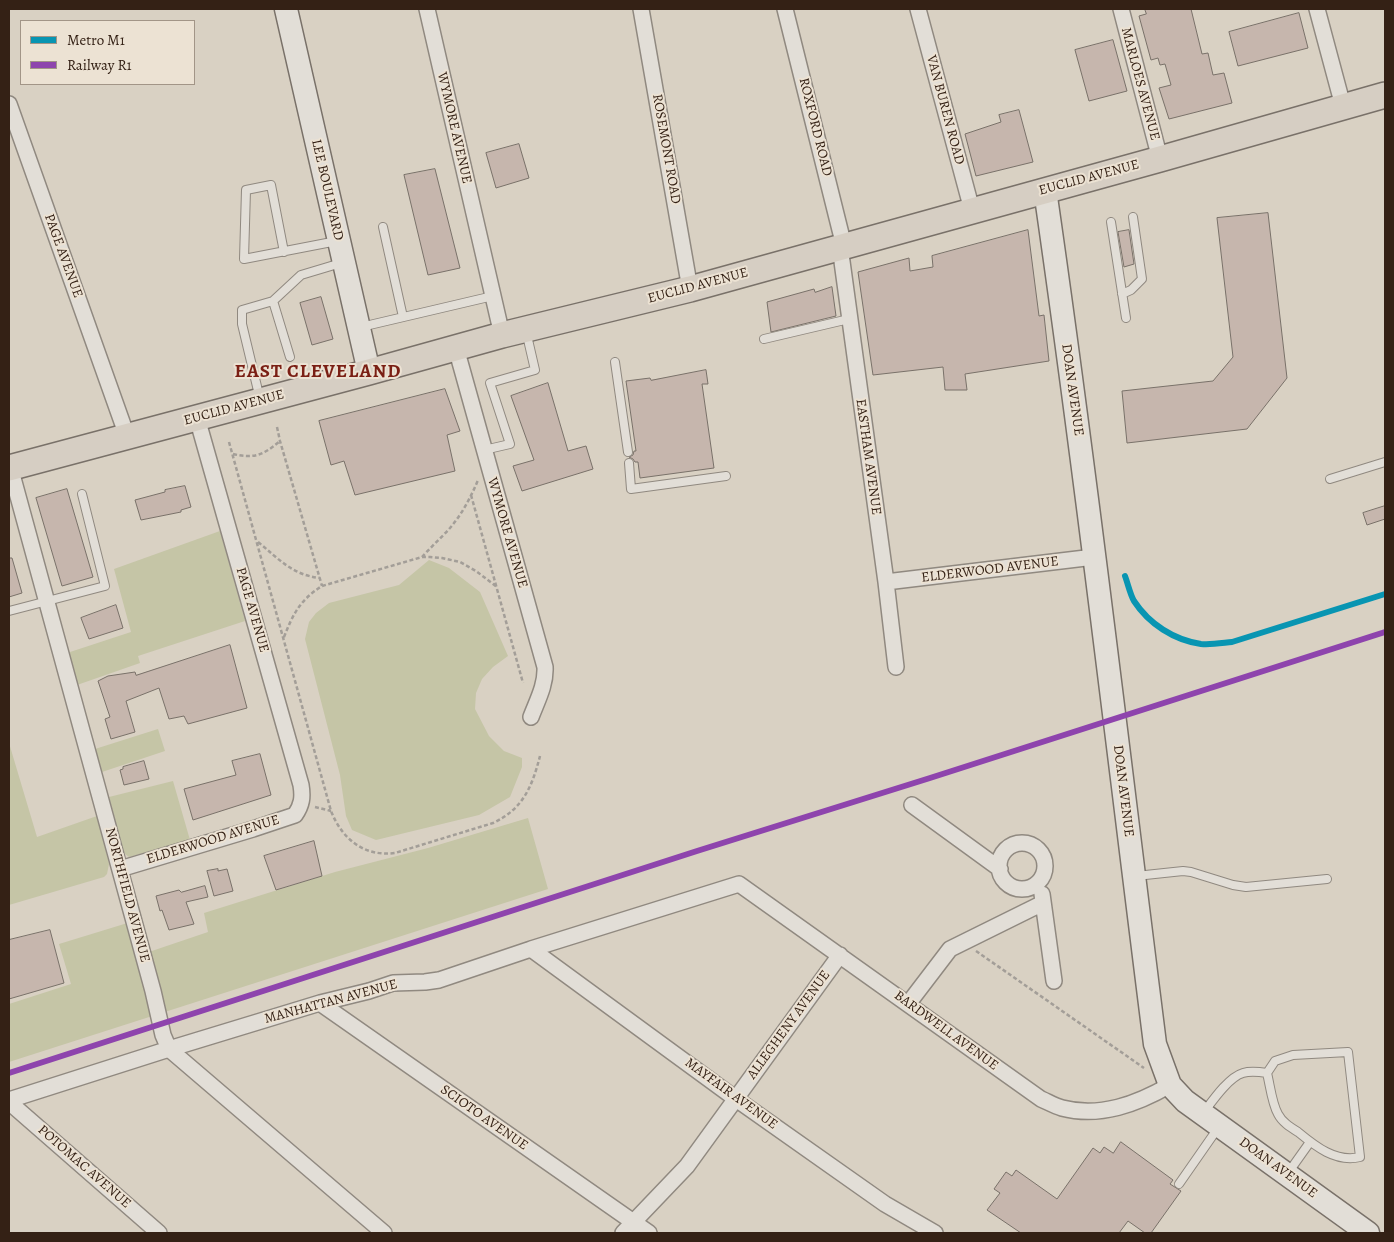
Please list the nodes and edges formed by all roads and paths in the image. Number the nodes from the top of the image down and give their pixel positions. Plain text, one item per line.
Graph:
1 (286, 9) edge
2 (427, 9) edge
3 (641, 9) edge
4 (785, 9) edge
5 (918, 9) edge
6 (1121, 9) edge
7 (1317, 9) edge
8 (1385, 95) edge
9 (9, 104) edge
10 (1343, 106) junction
11 (1160, 159) junction
12 (1045, 190) junction
13 (972, 210) junction
14 (1133, 217) dead end
15 (1112, 222) dead end
16 (383, 227) dead end
17 (339, 240) junction
18 (842, 246) junction
19 (284, 252) junction
20 (344, 263) junction
21 (690, 289) junction
22 (1122, 294) junction
23 (493, 296) junction
24 (273, 301) junction
25 (403, 317) junction
26 (1126, 318) dead end
27 (849, 319) junction
28 (359, 328) junction
29 (526, 329) junction
30 (502, 335) junction
31 (764, 339) dead end
32 (456, 348) junction
33 (290, 357) dead end
34 (615, 362) dead end
35 (369, 372) junction
36 (260, 401) junction
37 (197, 418) junction
38 (277, 427) dead end
39 (127, 436) junction
40 (280, 441) junction
41 (229, 442) dead end
42 (484, 450) junction
43 (628, 452) dead end
44 (233, 454) junction
45 (1385, 462) edge
46 (629, 463) dead end
47 (10, 467) edge
48 (479, 475) dead end
49 (726, 476) dead end
50 (1330, 479) dead end
51 (82, 494) dead end
52 (471, 495) junction
53 (257, 541) junction
54 (1094, 556) junction
55 (422, 557) junction
56 (320, 578) junction
57 (886, 582) junction
58 (322, 586) junction
59 (497, 587) junction
60 (47, 601) junction
61 (9, 611) edge
62 (284, 639) junction
63 (896, 667) dead end
64 (523, 683) dead end
65 (531, 717) dead end
66 (540, 756) dead end
67 (912, 805) dead end
68 (308, 806) junction
69 (331, 811) junction
70 (120, 868) junction
71 (1000, 869) junction
72 (1134, 876) junction
73 (1327, 879) dead end
74 (1040, 880) junction
75 (739, 884) joint
76 (1043, 903) junction
77 (531, 948) junction
78 (973, 949) dead end
79 (840, 955) junction
80 (1054, 981) dead end
81 (320, 1004) junction
82 (908, 1004) junction
83 (169, 1049) junction
84 (1144, 1068) dead end
85 (1267, 1073) junction
86 (1170, 1085) junction
87 (736, 1099) junction
88 (9, 1101) edge
89 (1211, 1120) junction
90 (1310, 1142) junction
91 (1287, 1175) junction
92 (1179, 1184) dead end
93 (628, 1228) edge
94 (159, 1233) edge
95 (384, 1233) edge
96 (649, 1233) edge
97 (935, 1233) edge
98 (1368, 1233) edge

1 - 17 street, LEE BOULEVARD
2 - 23 street, WYMORE AVENUE
3 - 21 street, ROSEMONT ROAD
4 - 18 street, ROXFORD ROAD
5 - 13 street, VAN BUREN ROAD
6 - 11 street, MARLOES AVENUE
7 - 10 street
8 - 10 main road, EUCLID AVENUE
9 - 39 street, PAGE AVENUE
10 - 11 main road, EUCLID AVENUE
11 - 12 main road, EUCLID AVENUE
12 - 13 main road, EUCLID AVENUE
12 - 54 street, DOAN AVENUE
13 - 18 main road, EUCLID AVENUE
14 - 22 lane
15 - 22 lane
16 - 25 lane
17 - 19 lane
17 - 20 street, LEE BOULEVARD
18 - 21 main road, EUCLID AVENUE
18 - 27 street, EASTHAM AVENUE
19 - 19 lane
20 - 24 lane
20 - 28 street, LEE BOULEVARD
21 - 29 main road, EUCLID AVENUE
22 - 26 lane
23 - 25 lane
23 - 30 street, WYMORE AVENUE
24 - 33 lane
24 - 36 lane
25 - 28 lane
27 - 31 lane
27 - 57 street, EASTHAM AVENUE
28 - 35 street, LEE BOULEVARD
29 - 30 main road, EUCLID AVENUE
29 - 42 lane
30 - 32 main road, EUCLID AVENUE
32 - 35 main road, EUCLID AVENUE
32 - 42 street, WYMORE AVENUE
34 - 43 lane
35 - 36 main road, EUCLID AVENUE
36 - 37 main road, EUCLID AVENUE
37 - 39 main road, EUCLID AVENUE
37 - 68 street, PAGE AVENUE
38 - 40 path
39 - 47 main road, EUCLID AVENUE
40 - 44 path
40 - 56 path
41 - 44 path
42 - 65 street, WYMORE AVENUE
44 - 53 path
45 - 50 lane
46 - 49 lane
47 - 60 street, NORTHFIELD AVENUE
48 - 52 path
51 - 60 lane
52 - 55 path
52 - 59 path
53 - 56 path
53 - 62 path
54 - 57 street, ELDERWOOD AVENUE
54 - 72 street, DOAN AVENUE
55 - 58 path
55 - 59 path
56 - 58 path
57 - 63 street, EASTHAM AVENUE
58 - 62 path
59 - 64 path
60 - 61 lane
60 - 70 street, NORTHFIELD AVENUE
62 - 69 path
66 - 69 path
67 - 71 street
68 - 69 path
68 - 70 street, ELDERWOOD AVENUE
70 - 83 street, NORTHFIELD AVENUE
71 - 74 street
71 - 74 street
72 - 73 lane
72 - 86 street, DOAN AVENUE
74 - 76 street
75 - 77 street, MANHATTAN AVENUE
75 - 79 street, BARDWELL AVENUE
76 - 80 street
76 - 82 street
77 - 81 street, MANHATTAN AVENUE
77 - 87 street, MAYFAIR AVENUE
78 - 84 path
79 - 82 street, BARDWELL AVENUE
79 - 87 street, ALLEGHENY AVENUE
81 - 83 street, MANHATTAN AVENUE
81 - 93 street, SCIOTO AVENUE
82 - 86 street, BARDWELL AVENUE
83 - 88 street, MANHATTAN AVENUE
83 - 95 street
85 - 89 lane
85 - 90 lane
85 - 90 lane
86 - 89 street, DOAN AVENUE
87 - 93 street, ALLEGHENY AVENUE
87 - 97 street, MAYFAIR AVENUE
88 - 94 street, POTOMAC AVENUE
89 - 91 street, DOAN AVENUE
89 - 92 lane
90 - 91 lane
91 - 98 street, DOAN AVENUE
93 - 96 street, SCIOTO AVENUE

